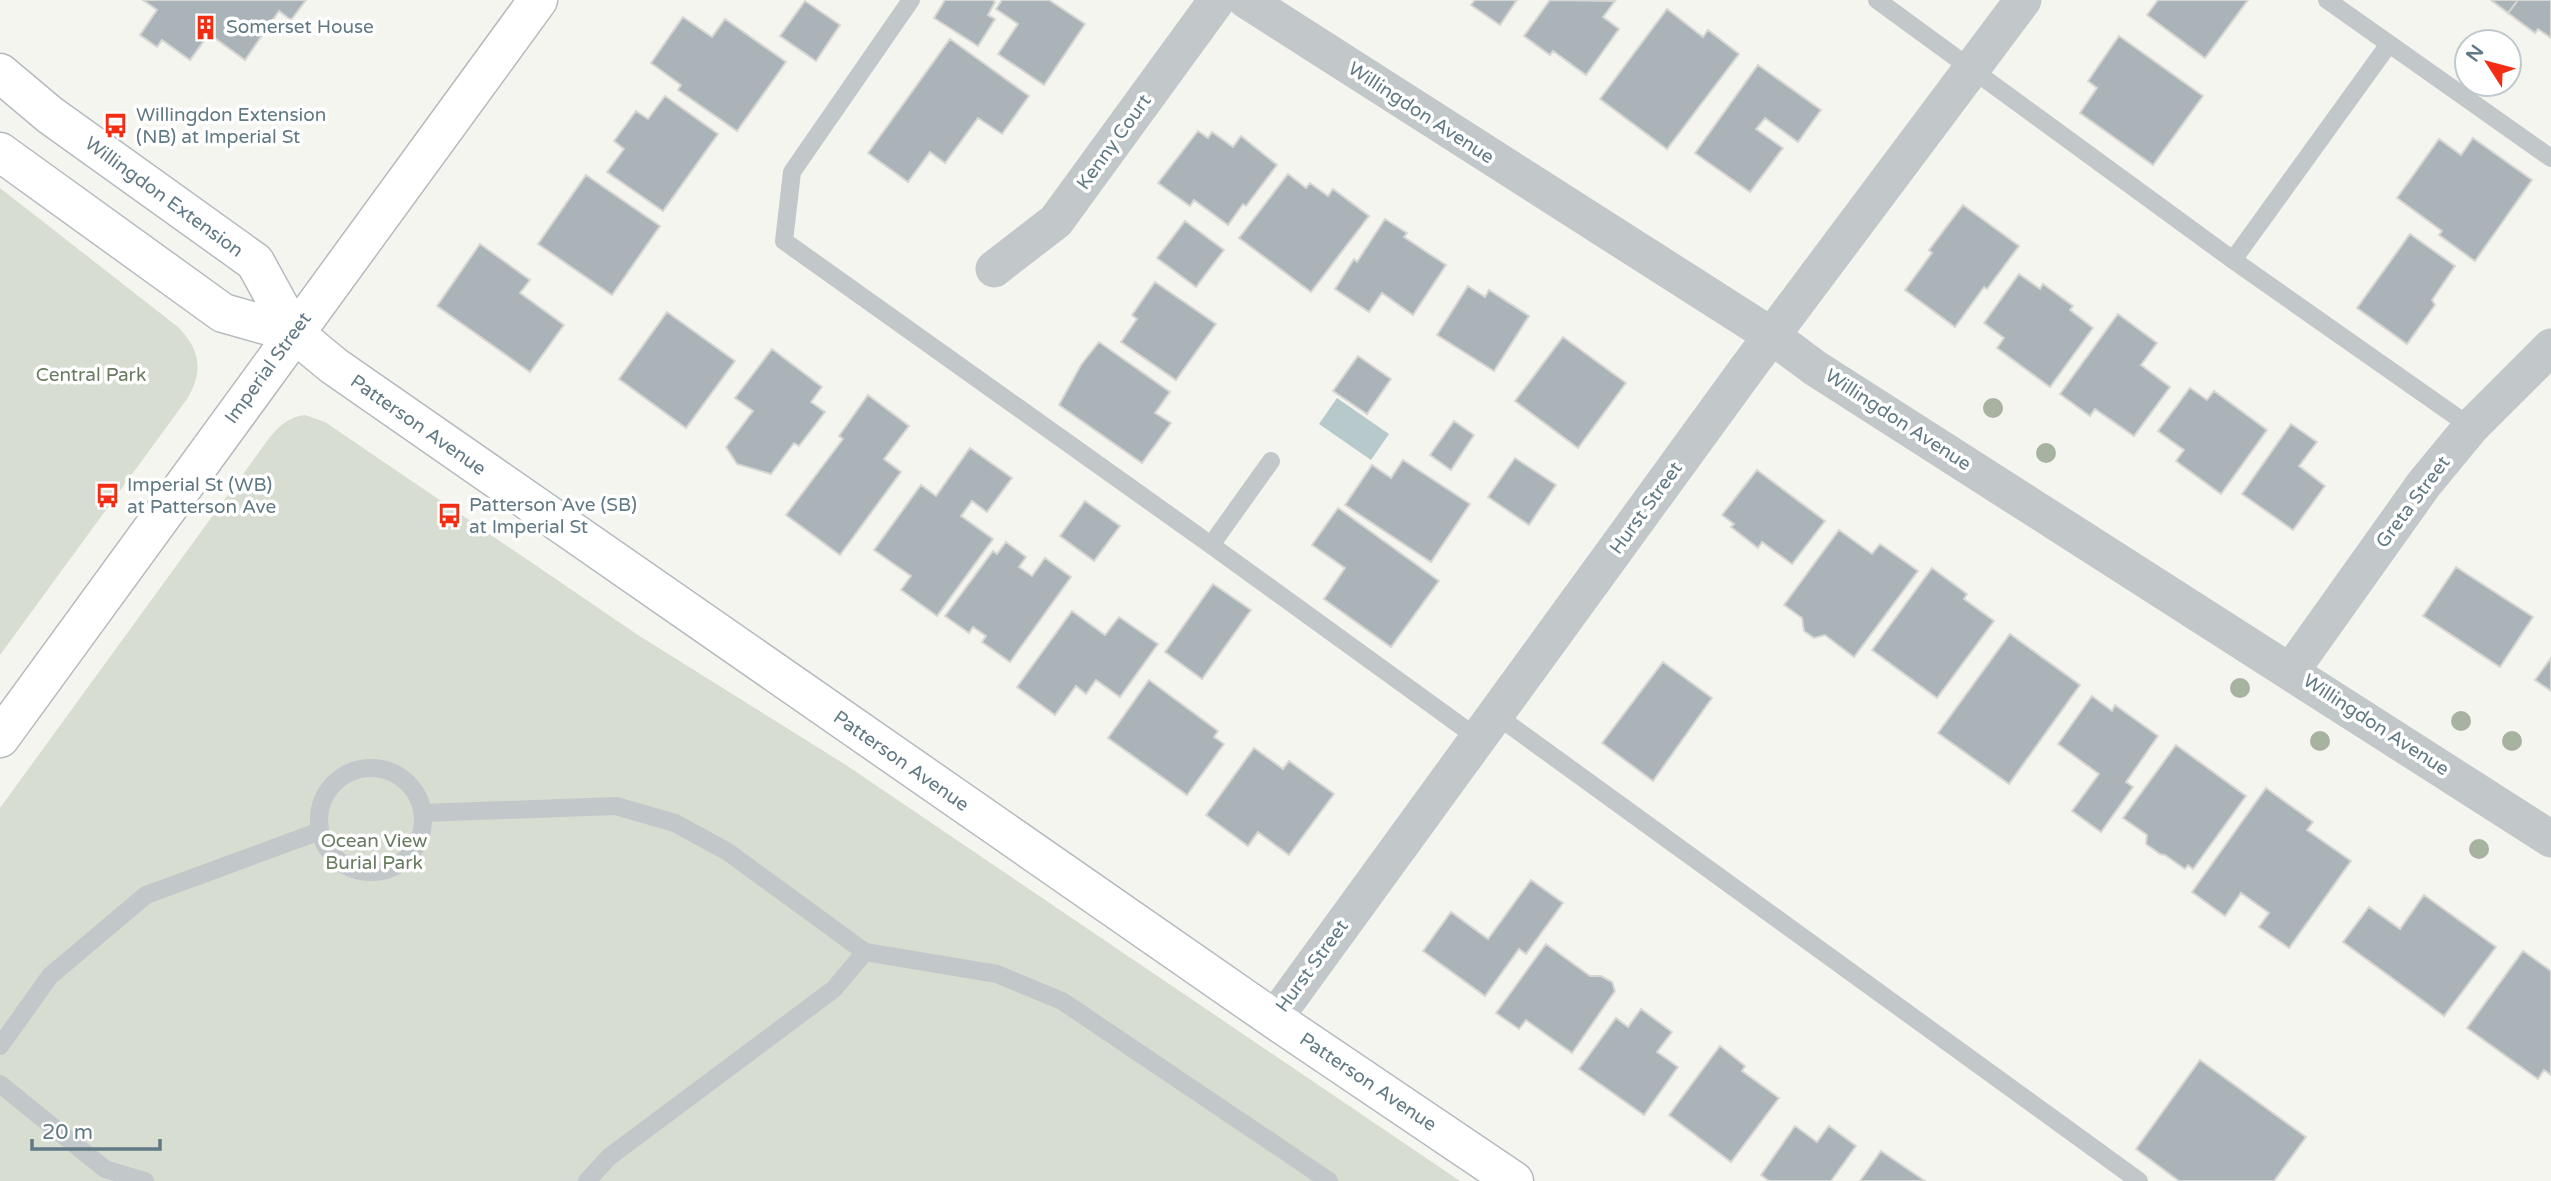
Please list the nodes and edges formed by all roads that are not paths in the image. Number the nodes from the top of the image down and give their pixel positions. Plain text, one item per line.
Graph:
1 (538, 0) edge
2 (911, 0) edge
3 (1217, 0) edge
4 (1246, 0) edge
5 (1877, 0) edge
6 (2023, 0) edge
7 (2327, 0) edge
8 (2389, 44) junction
9 (1973, 68) junction
10 (0, 73) edge
11 (0, 152) edge
12 (2551, 158) edge
13 (2233, 260) junction
14 (994, 269) dead end
15 (294, 333) junction
16 (1772, 336) junction
17 (2551, 347) edge
18 (2471, 427) junction
19 (1271, 461) dead end
20 (1211, 545) junction
21 (2291, 671) junction
22 (1488, 727) junction
23 (0, 738) edge
24 (423, 813) junction
25 (320, 831) junction
26 (2551, 839) edge
27 (865, 952) junction
28 (1274, 1019) junction
29 (0, 1046) edge
30 (0, 1084) edge
31 (145, 1181) edge
32 (587, 1181) edge
33 (1329, 1181) edge
34 (1514, 1181) edge
35 (2139, 1181) edge

1 - 15 main road, Imperial Street
2 - 20 lane
3 - 14 street, Kenny Court
4 - 16 street, Willingdon Avenue
5 - 9 lane
6 - 9 street, Hurst Street
7 - 8 lane
8 - 12 lane
8 - 13 lane
9 - 13 lane
9 - 16 street, Hurst Street
10 - 15 main road, Willingdon Extension
11 - 15 main road
13 - 18 lane
15 - 23 main road, Imperial Street
15 - 28 main road, Patterson Avenue
16 - 21 street, Willingdon Avenue
16 - 22 street, Hurst Street
17 - 18 street, Greta Street
18 - 21 street, Greta Street
19 - 20 lane
20 - 22 lane
21 - 26 street, Willingdon Avenue
22 - 28 street, Hurst Street
22 - 35 lane
24 - 25 lane
24 - 25 lane
24 - 27 lane
25 - 29 lane
27 - 32 lane
27 - 33 lane
28 - 34 main road, Patterson Avenue
30 - 31 lane

